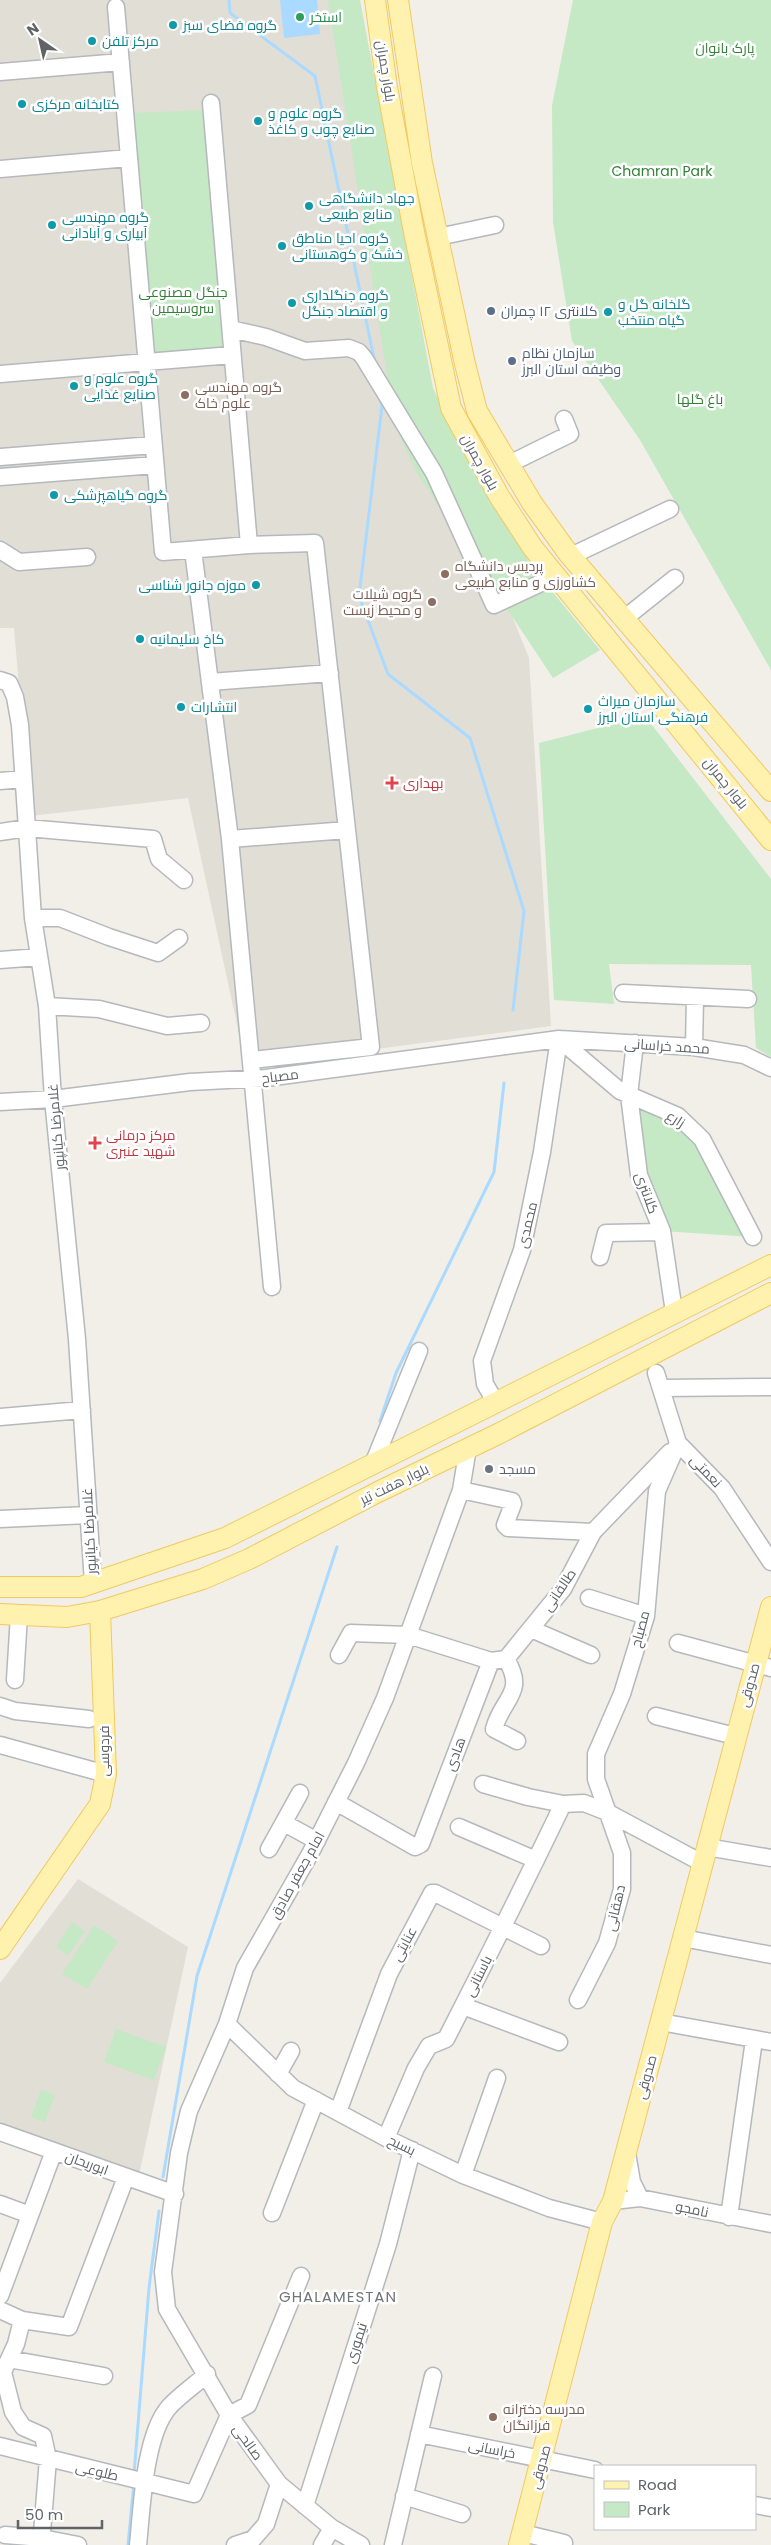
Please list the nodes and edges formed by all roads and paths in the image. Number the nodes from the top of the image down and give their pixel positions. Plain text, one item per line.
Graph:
1 (375, 0) edge
2 (398, 0) edge
3 (116, 7) dead end
4 (121, 62) junction
5 (0, 72) edge
6 (211, 103) dead end
7 (129, 158) junction
8 (0, 169) edge
9 (495, 225) dead end
10 (438, 237) junction
11 (230, 329) junction
12 (232, 355) junction
13 (146, 362) junction
14 (0, 374) edge
15 (564, 419) dead end
16 (154, 445) junction
17 (0, 457) edge
18 (509, 464) junction
19 (155, 465) junction
20 (0, 476) edge
21 (670, 509) dead end
22 (249, 545) junction
23 (0, 550) edge
24 (193, 550) junction
25 (571, 556) junction
26 (87, 557) dead end
27 (556, 576) junction
28 (675, 578) dead end
29 (625, 618) junction
30 (330, 674) junction
31 (0, 680) edge
32 (210, 682) junction
33 (23, 779) junction
34 (0, 781) edge
35 (771, 791) edge
36 (27, 828) junction
37 (347, 830) junction
38 (0, 832) edge
39 (230, 839) junction
40 (771, 840) edge
41 (184, 880) dead end
42 (33, 918) junction
43 (179, 938) dead end
44 (39, 957) junction
45 (0, 960) edge
46 (623, 994) dead end
47 (695, 998) junction
48 (748, 999) dead end
49 (47, 1006) junction
50 (201, 1023) dead end
51 (559, 1039) junction
52 (635, 1044) junction
53 (694, 1047) junction
54 (252, 1060) junction
55 (771, 1068) edge
56 (254, 1079) junction
57 (628, 1096) junction
58 (53, 1099) junction
59 (0, 1102) edge
60 (662, 1232) junction
61 (753, 1237) dead end
62 (600, 1257) dead end
63 (771, 1265) edge
64 (272, 1287) dead end
65 (771, 1293) edge
66 (674, 1312) junction
67 (419, 1351) dead end
68 (771, 1387) edge
69 (496, 1403) junction
70 (82, 1410) junction
71 (0, 1417) edge
72 (678, 1443) junction
73 (468, 1448) junction
74 (397, 1452) junction
75 (370, 1466) junction
76 (408, 1476) junction
77 (461, 1490) junction
78 (378, 1492) junction
79 (88, 1515) junction
80 (0, 1519) edge
81 (593, 1532) junction
82 (771, 1562) edge
83 (93, 1583) junction
84 (0, 1586) edge
85 (563, 1589) junction
86 (771, 1607) edge
87 (100, 1611) junction
88 (10, 1615) edge
89 (646, 1616) junction
90 (531, 1629) junction
91 (408, 1635) junction
92 (678, 1643) dead end
93 (339, 1655) dead end
94 (591, 1655) dead end
95 (499, 1660) junction
96 (762, 1666) edge
97 (15, 1680) dead end
98 (0, 1706) edge
99 (656, 1716) dead end
100 (89, 1718) dead end
101 (736, 1736) junction
102 (517, 1741) dead end
103 (0, 1745) edge
104 (106, 1774) junction
105 (483, 1784) dead end
106 (300, 1793) dead end
107 (336, 1802) junction
108 (563, 1804) junction
109 (607, 1812) junction
110 (284, 1823) junction
111 (459, 1827) dead end
112 (317, 1841) junction
113 (269, 1849) dead end
114 (705, 1856) junction
115 (771, 1858) edge
116 (536, 1860) junction
117 (505, 1926) junction
118 (683, 1938) junction
119 (541, 1946) dead end
120 (0, 1948) edge
121 (771, 1955) edge
122 (578, 2000) dead end
123 (463, 2006) junction
124 (661, 2022) junction
125 (227, 2024) junction
126 (754, 2040) junction
127 (559, 2042) dead end
128 (771, 2042) edge
129 (291, 2051) dead end
130 (278, 2074) junction
131 (498, 2078) dead end
132 (316, 2100) junction
133 (338, 2112) junction
134 (0, 2132) edge
135 (386, 2138) junction
136 (627, 2149) junction
137 (412, 2150) junction
138 (54, 2151) junction
139 (463, 2175) junction
140 (126, 2178) junction
141 (175, 2194) junction
142 (640, 2198) junction
143 (613, 2201) junction
144 (0, 2204) edge
145 (272, 2213) dead end
146 (30, 2215) junction
147 (729, 2216) junction
148 (602, 2222) junction
149 (771, 2224) edge
150 (6, 2260) edge
151 (301, 2276) dead end
152 (0, 2296) edge
153 (167, 2309) joint
154 (0, 2310) edge
155 (22, 2320) junction
156 (9, 2359) junction
157 (207, 2374) junction
158 (104, 2376) dead end
159 (433, 2376) dead end
160 (229, 2415) junction
161 (419, 2434) junction
162 (0, 2446) edge
163 (543, 2459) junction
164 (48, 2460) junction
165 (594, 2470) edge
166 (144, 2482) junction
167 (278, 2484) junction
168 (404, 2496) junction
169 (756, 2504) edge
170 (304, 2506) junction
171 (771, 2508) edge
172 (462, 2514) dead end
173 (332, 2528) junction
174 (5, 2535) dead end
175 (521, 2539) edge
176 (41, 2541) edge
177 (564, 2543) dead end
178 (78, 2545) edge
179 (138, 2545) edge
180 (235, 2545) edge
181 (322, 2545) edge
182 (361, 2545) edge
183 (393, 2545) edge

1 - 27 main road, بلوار چمران
2 - 10 main road, بلوار چمران
3 - 4 street
4 - 5 street
4 - 7 street
6 - 11 street
7 - 8 street
7 - 13 street
9 - 10 street
10 - 18 main road, بلوار چمران
11 - 12 street
11 - 27 street
12 - 13 street
12 - 22 street
13 - 14 street
13 - 16 street
15 - 18 street
16 - 17 street
16 - 19 street
18 - 25 main road, بلوار چمران
19 - 20 street
19 - 24 street
21 - 25 street
22 - 24 street
22 - 30 street
23 - 26 street
24 - 32 street
25 - 29 main road, بلوار چمران
27 - 40 main road, بلوار چمران
28 - 29 street
29 - 35 main road, بلوار چمران
30 - 32 street
30 - 37 street
31 - 33 street, غلامرضا کیانپور
32 - 39 street
33 - 34 street
33 - 36 street, غلامرضا کیانپور
36 - 38 street
36 - 41 street
36 - 42 street, غلامرضا کیانپور
37 - 39 street
37 - 54 street
39 - 54 street
42 - 43 street
42 - 44 street, غلامرضا کیانپور
44 - 45 street
44 - 49 street, غلامرضا کیانپور
46 - 47 street
47 - 48 street
47 - 53 street
49 - 50 street
49 - 58 street, غلامرضا کیانپور
51 - 52 street, محمد خراسانی
51 - 56 street, مصباح
51 - 57 street, زارع
51 - 69 street, محمدی
52 - 53 street, محمد خراسانی
52 - 57 street, کلانتری
53 - 55 street, محمد خراسانی
54 - 56 street
56 - 58 street, مصباح
56 - 64 street
57 - 60 street, کلانتری
57 - 61 street, زارع
58 - 59 street, مصباح
58 - 70 street, غلامرضا کیانپور
60 - 62 street
60 - 66 street, کلانتری
63 - 66 main road, بلوار هفت تیر
65 - 73 main road, بلوار هفت تیر
66 - 69 main road, بلوار هفت تیر
67 - 75 street
68 - 72 street, نعمتی
69 - 74 main road, بلوار هفت تیر
70 - 71 street
70 - 79 street, غلامرضا کیانپور
72 - 81 street, طالقانی
72 - 82 street, نعمتی
72 - 89 street, مصباح
73 - 76 main road, بلوار هفت تیر
73 - 77 street, امام جعفر صادق
74 - 75 main road, بلوار هفت تیر
74 - 76 main road
75 - 78 main road
75 - 83 main road, بلوار هفت تیر
76 - 78 main road, بلوار هفت تیر
77 - 81 street
77 - 91 street, امام جعفر صادق
78 - 87 main road, بلوار هفت تیر
79 - 80 street
79 - 83 street, غلامرضا کیانپور
81 - 85 street, طالقانی
83 - 84 main road, بلوار هفت تیر
85 - 89 street
85 - 90 street, طالقانی
86 - 96 main road, صدوقی
87 - 88 main road, بلوار هفت تیر
87 - 104 main road, فردوسی
88 - 97 street
89 - 109 street, مصباح
90 - 94 street
90 - 95 street, طالقانی
91 - 93 street
91 - 95 street
91 - 107 street, امام جعفر صادق
92 - 96 street
95 - 102 street
95 - 107 street, هادی
96 - 101 main road, صدوقی
98 - 100 street
99 - 101 street
101 - 114 main road, صدوقی
103 - 104 street
104 - 120 main road, فردوسی
105 - 108 street
106 - 110 street
107 - 112 street, امام جعفر صادق
108 - 109 street
108 - 116 street, باستانی
109 - 114 street
109 - 122 street, دهقانی
110 - 112 street
110 - 113 street
111 - 116 street
112 - 125 street, امام جعفر صادق
114 - 115 street
114 - 118 main road, صدوقی
116 - 117 street, باستانی
117 - 119 street, عنایتی
117 - 123 street, باستانی
117 - 133 street, عنایتی
118 - 121 street
118 - 124 main road, صدوقی
123 - 127 street
123 - 135 street, باستانی
124 - 126 street
124 - 136 main road, صدوقی
125 - 130 street, بسیح
125 - 141 street, امام جعفر صادق
126 - 128 street
126 - 147 street
129 - 130 street
130 - 132 street, بسیح
131 - 139 street
132 - 133 street, بسیح
132 - 145 street
133 - 135 street, بسیح
134 - 138 street, ابوریحان
135 - 137 street, بسیح
136 - 142 street
136 - 143 main road, صدوقی
137 - 139 street, بسیح
137 - 170 street, تیموری
138 - 140 street, ابوریحان
138 - 146 street
139 - 148 street, بسیح
140 - 141 street, ابوریحان
140 - 155 street
141 - 153 street, امام جعفر صادق
142 - 143 street, نامجو
142 - 147 street, نامجو
143 - 148 main road, صدوقی
144 - 146 street
146 - 150 street
147 - 149 street, نامجو
148 - 163 main road, صدوقی
150 - 152 street
151 - 160 street
153 - 157 street, صالحی
154 - 155 street
155 - 156 street
156 - 158 street
156 - 164 street
157 - 160 street, صالحی
157 - 166 street
159 - 161 street
160 - 166 street, طلوعی
160 - 167 street, صالحی
161 - 163 street, خراسانی
161 - 168 street
162 - 164 street, طلوعی
163 - 165 street, خراسانی
163 - 175 main road, صدوقی
164 - 166 street, طلوعی
164 - 176 street
166 - 179 street
167 - 170 street, صالحی
167 - 180 street
168 - 172 street
168 - 183 street
169 - 171 street
170 - 173 street, صالحی
173 - 181 street
173 - 182 street, صالحی
174 - 176 street
175 - 177 street
176 - 178 street

